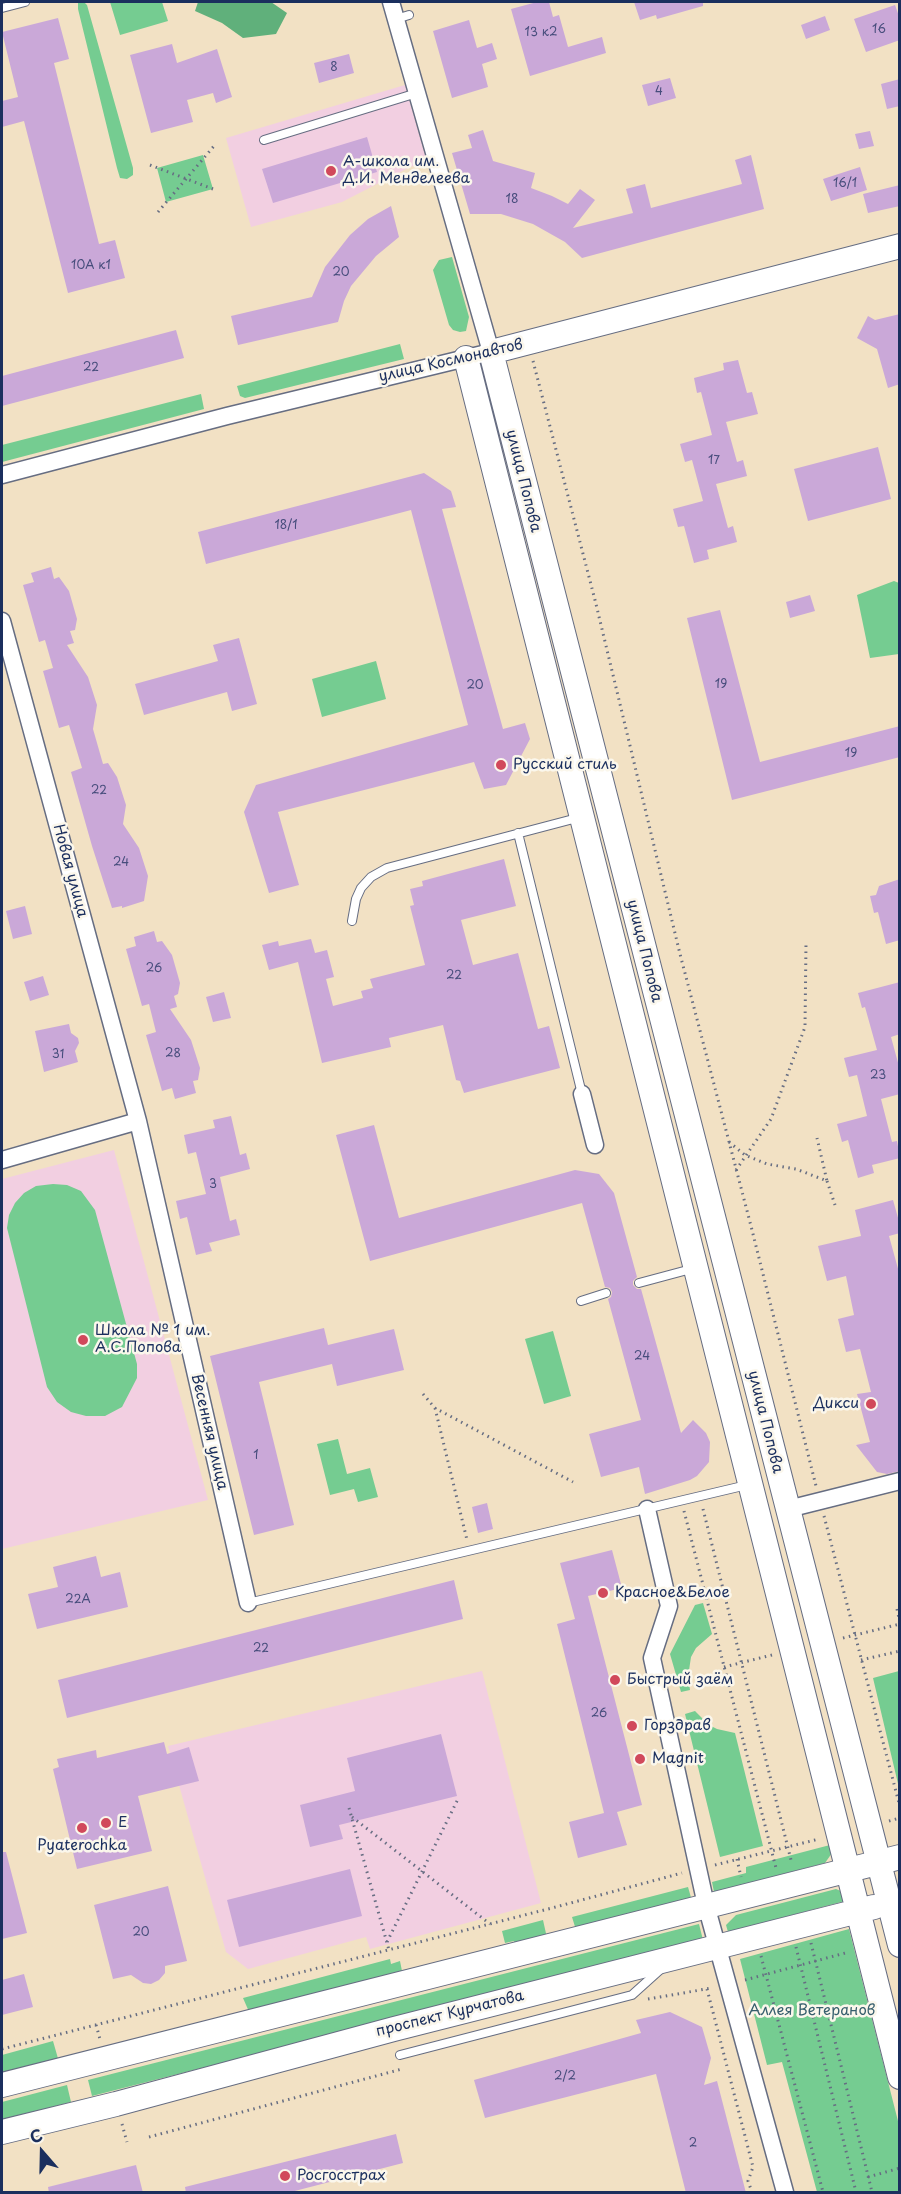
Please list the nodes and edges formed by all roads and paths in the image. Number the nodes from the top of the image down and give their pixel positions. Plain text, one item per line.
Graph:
1 (20, 2) edge
2 (392, 2) edge
3 (2, 8) edge
4 (417, 93) junction
5 (264, 140) dead end
6 (214, 146) dead end
7 (150, 165) dead end
8 (186, 179) junction
9 (213, 189) dead end
10 (158, 212) dead end
11 (900, 246) edge
12 (529, 343) junction
13 (491, 351) junction
14 (466, 358) junction
15 (2, 475) edge
16 (2, 621) edge
17 (582, 816) junction
18 (518, 832) junction
19 (352, 921) dead end
20 (806, 943) dead end
21 (582, 1094) joint
22 (138, 1121) junction
23 (817, 1138) dead end
24 (728, 1141) junction
25 (595, 1145) dead end
26 (745, 1155) junction
27 (2, 1160) edge
28 (736, 1170) junction
29 (827, 1181) junction
30 (835, 1205) dead end
31 (695, 1268) junction
32 (639, 1283) dead end
33 (606, 1293) dead end
34 (581, 1300) dead end
35 (423, 1394) dead end
36 (435, 1408) junction
37 (900, 1481) edge
38 (573, 1482) dead end
39 (750, 1484) junction
40 (700, 1496) junction
41 (681, 1500) junction
42 (820, 1501) junction
43 (647, 1509) junction
44 (773, 1512) junction
45 (469, 1551) junction
46 (248, 1603) joint
47 (897, 1609) dead end
48 (900, 1623) edge
49 (900, 1651) edge
50 (861, 1660) junction
51 (458, 1800) dead end
52 (900, 1807) edge
53 (349, 1808) dead end
54 (351, 1817) junction
55 (900, 1818) edge
56 (869, 1826) junction
57 (838, 1834) junction
58 (788, 1847) junction
59 (772, 1851) junction
60 (737, 1859) junction
61 (889, 1859) edge
62 (698, 1869) junction
63 (847, 1870) junction
64 (423, 1872) junction
65 (788, 1884) junction
66 (746, 1895) junction
67 (894, 1902) edge
68 (706, 1905) junction
69 (857, 1911) junction
70 (490, 1924) junction
71 (799, 1926) junction
72 (756, 1936) junction
73 (387, 1942) junction
74 (717, 1946) junction
75 (900, 1946) edge
76 (389, 1950) junction
77 (673, 1958) junction
78 (707, 1989) dead end
79 (2, 2049) edge
80 (400, 2055) dead end
81 (900, 2077) edge
82 (2, 2085) edge
83 (2, 2132) edge
84 (900, 2168) edge
85 (868, 2177) junction
86 (752, 2193) edge
87 (785, 2193) edge
88 (823, 2193) edge
89 (856, 2193) edge
90 (872, 2193) edge

1 - 3 lane
2 - 4 street, улица Попова
4 - 5 lane
4 - 13 street, улица Попова
6 - 8 path
7 - 8 path
8 - 9 path
8 - 10 path
11 - 12 main road, улица Космонавтов
12 - 13 main road, улица Космонавтов
12 - 24 path
13 - 14 street, улица Космонавтов
13 - 44 main road, улица Попова
14 - 15 street, улица Космонавтов
14 - 17 main road, улица Попова
16 - 22 street, Новая улица
17 - 18 lane
17 - 31 main road, улица Попова
18 - 19 lane
18 - 21 lane
20 - 26 path
21 - 25 street
22 - 27 street
22 - 46 street, Весенняя улица
23 - 29 path
24 - 26 path
24 - 28 path
26 - 28 path
26 - 29 path
28 - 42 path
29 - 30 path
31 - 32 lane
31 - 39 main road, улица Попова
33 - 34 lane
35 - 36 path
36 - 38 path
36 - 45 path
37 - 42 street
39 - 40 lane
39 - 44 main road, улица Попова
40 - 41 lane
40 - 58 path
41 - 43 lane
41 - 59 path
42 - 44 street
42 - 50 path
43 - 45 lane
43 - 62 street
44 - 56 main road, улица Попова
44 - 57 main road, улица Попова
45 - 46 lane
47 - 48 path
49 - 50 path
50 - 52 path
51 - 64 path
53 - 54 path
54 - 64 path
54 - 73 path
55 - 56 path
56 - 61 main road, улица Попова
57 - 58 path
57 - 63 main road, улица Попова
58 - 59 path
58 - 65 path
59 - 60 path
59 - 65 path
60 - 62 path
60 - 66 path
61 - 63 main road
61 - 67 main road, улица Попова
62 - 68 street
62 - 70 path
63 - 65 main road
63 - 69 main road, улица Попова
64 - 70 path
64 - 73 path
65 - 66 main road
66 - 68 main road
67 - 69 main road, проспект Курчатова
67 - 75 main road, улица Попова
68 - 74 street
68 - 82 main road
69 - 71 main road, проспект Курчатова
69 - 81 main road, улица Попова
70 - 76 path
71 - 72 main road, проспект Курчатова
71 - 85 path
71 - 89 path
72 - 74 main road, проспект Курчатова
72 - 88 path
73 - 76 path
74 - 77 main road, проспект Курчатова
74 - 87 street
76 - 79 path
77 - 80 lane
77 - 83 main road, проспект Курчатова
78 - 86 path
84 - 85 path
85 - 90 path

